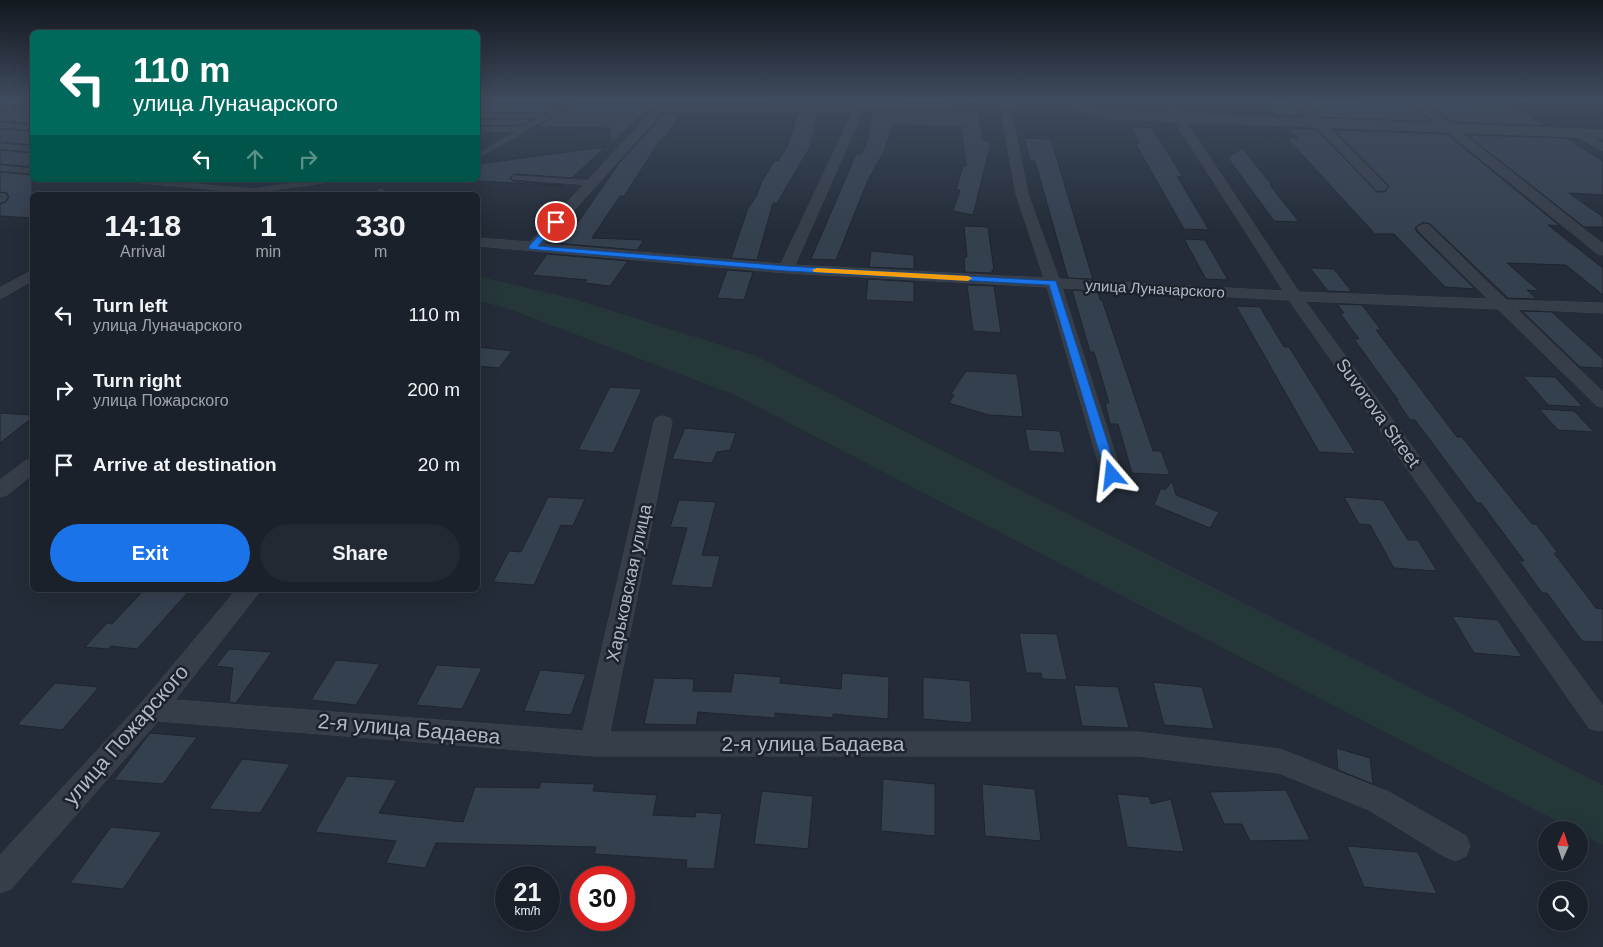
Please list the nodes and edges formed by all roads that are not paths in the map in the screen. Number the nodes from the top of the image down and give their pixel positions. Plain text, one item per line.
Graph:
1 (500, 143) edge
2 (629, 143) edge
3 (843, 143) edge
4 (1012, 143) edge
5 (1195, 143) edge
6 (1339, 143) edge
7 (1470, 143) edge
8 (0, 146) edge
9 (30, 149) edge
10 (480, 155) edge
11 (0, 168) edge
12 (30, 171) edge
13 (515, 178) dead end
14 (153, 182) edge
15 (305, 182) edge
16 (592, 183) junction
17 (1381, 187) dead end
18 (1424, 228) dead end
19 (480, 242) edge
20 (532, 248) junction
21 (1603, 251) edge
22 (786, 269) junction
23 (30, 276) edge
24 (1053, 283) junction
25 (0, 294) edge
26 (1294, 296) junction
27 (1504, 305) junction
28 (1603, 308) edge
29 (1603, 402) edge
30 (664, 422) dead end
31 (30, 467) edge
32 (1112, 475) dead end
33 (0, 490) edge
34 (247, 592) edge
35 (152, 708) junction
36 (1598, 720) dead end
37 (594, 744) junction
38 (1455, 846) dead end
39 (0, 878) edge

1 - 10 lane
2 - 16 street
3 - 22 street
4 - 24 street
5 - 26 street, Suvorova Street
6 - 17 street
7 - 21 street
8 - 9 lane
11 - 12 lane
13 - 16 lane
14 - 15 lane
16 - 20 street
18 - 27 street
19 - 20 street, улица Луначарского
20 - 22 street, улица Луначарского
22 - 24 street, улица Луначарского
23 - 25 street
24 - 26 street, улица Луначарского
24 - 32 street
26 - 27 street, улица Луначарского
26 - 36 street, Suvorova Street
27 - 28 street, улица Луначарского
27 - 29 street
30 - 37 street, Харьковская улица
31 - 33 street
34 - 35 street, улица Пожарского
35 - 37 street, 2-я улица Бадаева
35 - 39 street, улица Пожарского
37 - 38 street, 2-я улица Бадаева

